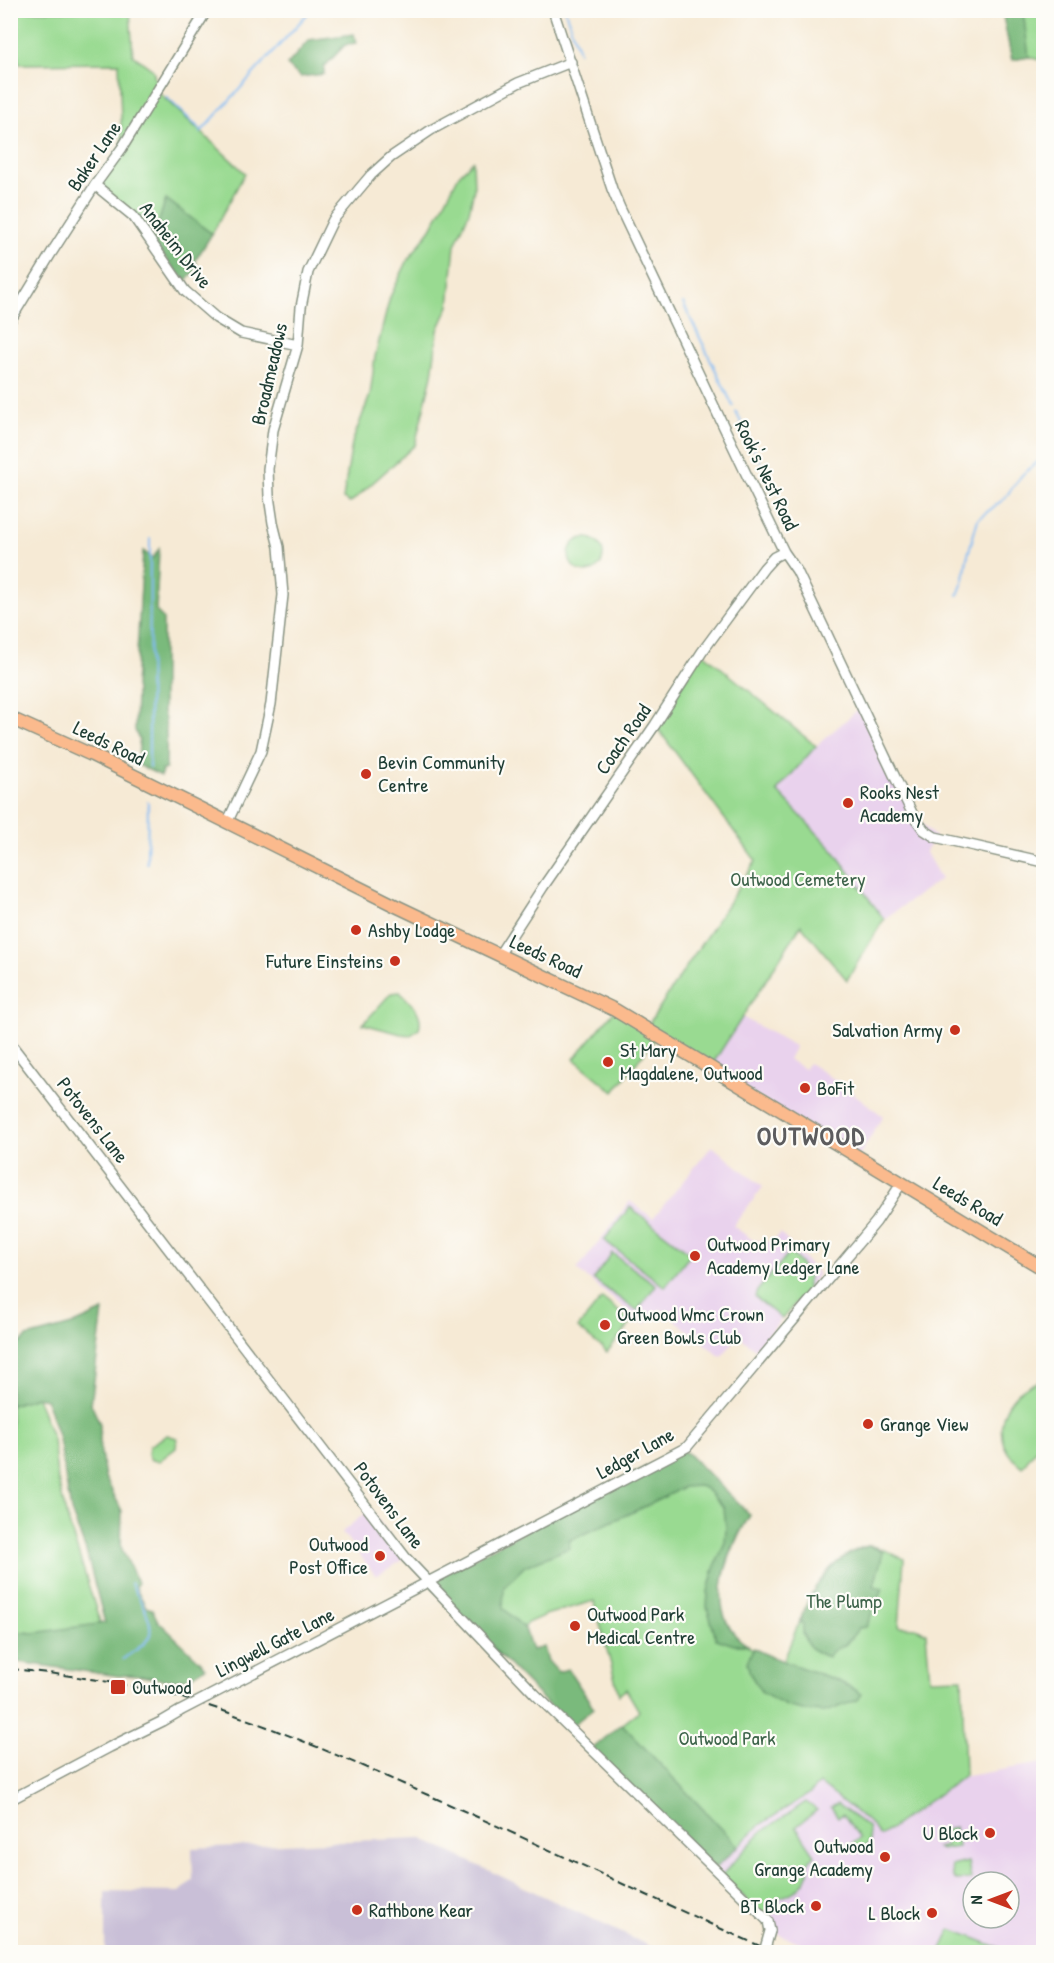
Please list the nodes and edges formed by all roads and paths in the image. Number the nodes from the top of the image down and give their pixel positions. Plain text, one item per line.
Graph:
1 (207, 10) edge
2 (553, 10) edge
3 (571, 62) junction
4 (95, 185) junction
5 (10, 321) edge
6 (298, 345) junction
7 (784, 552) junction
8 (10, 718) edge
9 (227, 823) junction
10 (1044, 862) edge
11 (499, 955) junction
12 (10, 1044) edge
13 (901, 1184) junction
14 (1044, 1269) edge
15 (428, 1582) junction
16 (10, 1800) edge
17 (764, 1953) edge

1 - 4 street, Baker Lane
2 - 3 street, Rook's Nest Road
3 - 6 street, Broadmeadows
3 - 7 street, Rook's Nest Road
4 - 5 street, Baker Lane
4 - 6 street, Anaheim Drive
6 - 9 street, Broadmeadows
7 - 10 street, Rook's Nest Road
7 - 11 street, Coach Road
8 - 9 main road, Leeds Road
9 - 11 main road, Leeds Road
11 - 13 main road, Leeds Road
12 - 15 street, Potovens Lane
13 - 14 main road, Leeds Road
13 - 15 street, Ledger Lane
15 - 16 street, Lingwell Gate Lane, bridge
15 - 17 street, Potovens Lane, bridge

